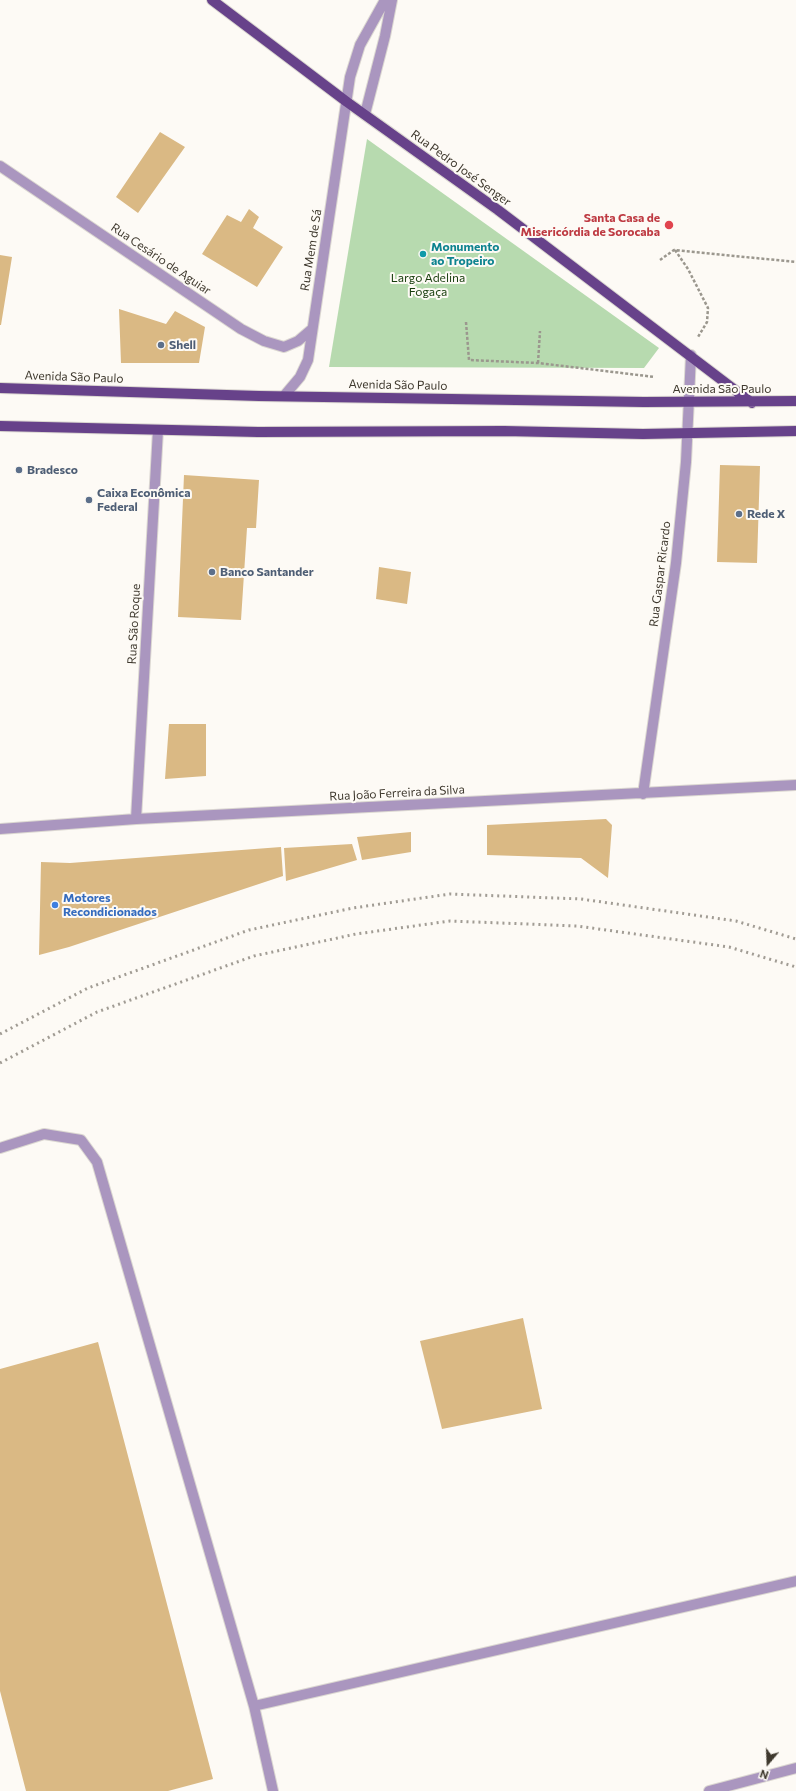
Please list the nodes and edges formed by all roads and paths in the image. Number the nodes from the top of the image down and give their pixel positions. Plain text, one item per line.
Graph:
1 (212, 0) edge
2 (385, 0) edge
3 (392, 0) edge
4 (347, 102) junction
5 (365, 114) junction
6 (0, 166) edge
7 (674, 250) junction
8 (660, 260) dead end
9 (796, 262) edge
10 (466, 322) dead end
11 (312, 329) junction
12 (540, 331) dead end
13 (694, 339) dead end
14 (691, 355) junction
15 (538, 363) junction
16 (655, 377) dead end
17 (0, 388) edge
18 (284, 396) junction
19 (689, 401) junction
20 (796, 401) edge
21 (752, 403) junction
22 (0, 426) edge
23 (158, 430) junction
24 (796, 431) edge
25 (688, 434) junction
26 (796, 785) edge
27 (643, 794) junction
28 (136, 819) junction
29 (0, 829) edge
30 (0, 1148) edge
31 (796, 1581) edge
32 (254, 1706) junction
33 (796, 1768) edge
34 (274, 1791) edge
35 (709, 1791) edge

1 - 4 main road, Rua Pedro José Senger
2 - 4 street, Rua Mem de Sá
3 - 5 street
4 - 5 main road, Rua Pedro José Senger
4 - 11 street, Rua Mem de Sá
5 - 14 main road, Rua Pedro José Senger
6 - 11 street, Rua Cesário de Aguiar
7 - 8 path
7 - 9 path
7 - 13 path
10 - 15 path
11 - 18 street, Rua Mem de Sá
12 - 15 path
14 - 19 street, Rua Gaspar Ricardo
14 - 21 main road, Rua Pedro José Senger
15 - 16 path
17 - 18 main road, Avenida São Paulo
18 - 19 main road, Avenida São Paulo
19 - 21 main road, Avenida São Paulo
19 - 25 street, Rua Gaspar Ricardo
20 - 21 main road, Avenida São Paulo
22 - 23 main road
23 - 25 main road
23 - 28 street, Rua São Roque
24 - 25 main road
25 - 27 street, Rua Gaspar Ricardo
26 - 27 street, Rua João Ferreira da Silva
27 - 28 street, Rua João Ferreira da Silva
28 - 29 street, Rua João Ferreira da Silva
30 - 32 street
31 - 32 street
32 - 34 street
33 - 35 street

